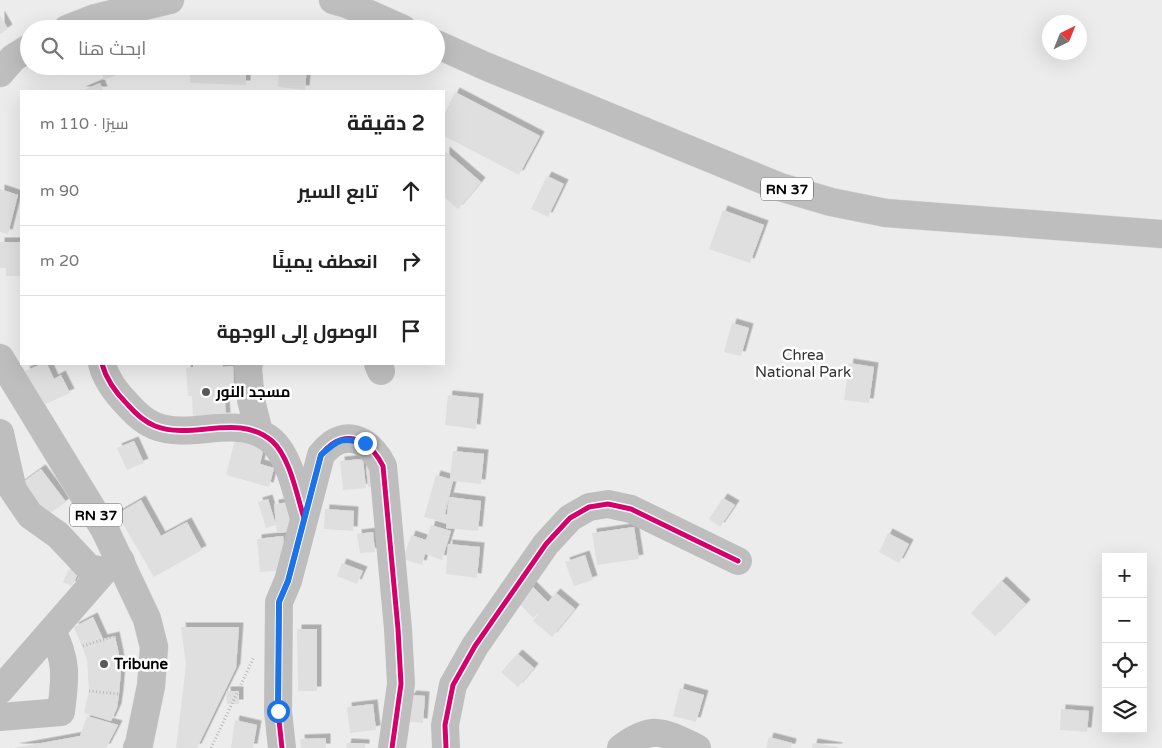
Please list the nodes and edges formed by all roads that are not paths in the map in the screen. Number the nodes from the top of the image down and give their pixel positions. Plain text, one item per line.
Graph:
1 (170, 0) edge
2 (333, 0) edge
3 (384, 16) edge
4 (90, 20) edge
5 (445, 48) edge
6 (20, 54) edge
7 (0, 73) edge
8 (1162, 234) edge
9 (0, 358) edge
10 (102, 365) edge
11 (250, 365) edge
12 (259, 432) junction
13 (0, 433) edge
14 (304, 518) junction
15 (738, 560) dead end
16 (113, 566) junction
17 (52, 631) junction
18 (152, 686) junction
19 (0, 690) edge
20 (0, 717) edge
21 (137, 748) edge
22 (158, 748) edge
23 (282, 748) edge
24 (392, 748) edge
25 (446, 748) edge
26 (621, 748) edge
27 (697, 748) edge

1 - 4 street
2 - 3 street
5 - 8 street, RN 37
6 - 7 street
9 - 16 street, RN 37
10 - 12 street
11 - 12 street
12 - 14 street
13 - 16 street
14 - 23 street
14 - 24 street
15 - 25 street
16 - 17 street
16 - 18 street, RN 37
17 - 19 street
17 - 20 street
18 - 21 street
18 - 22 street, RN 37
26 - 27 street

